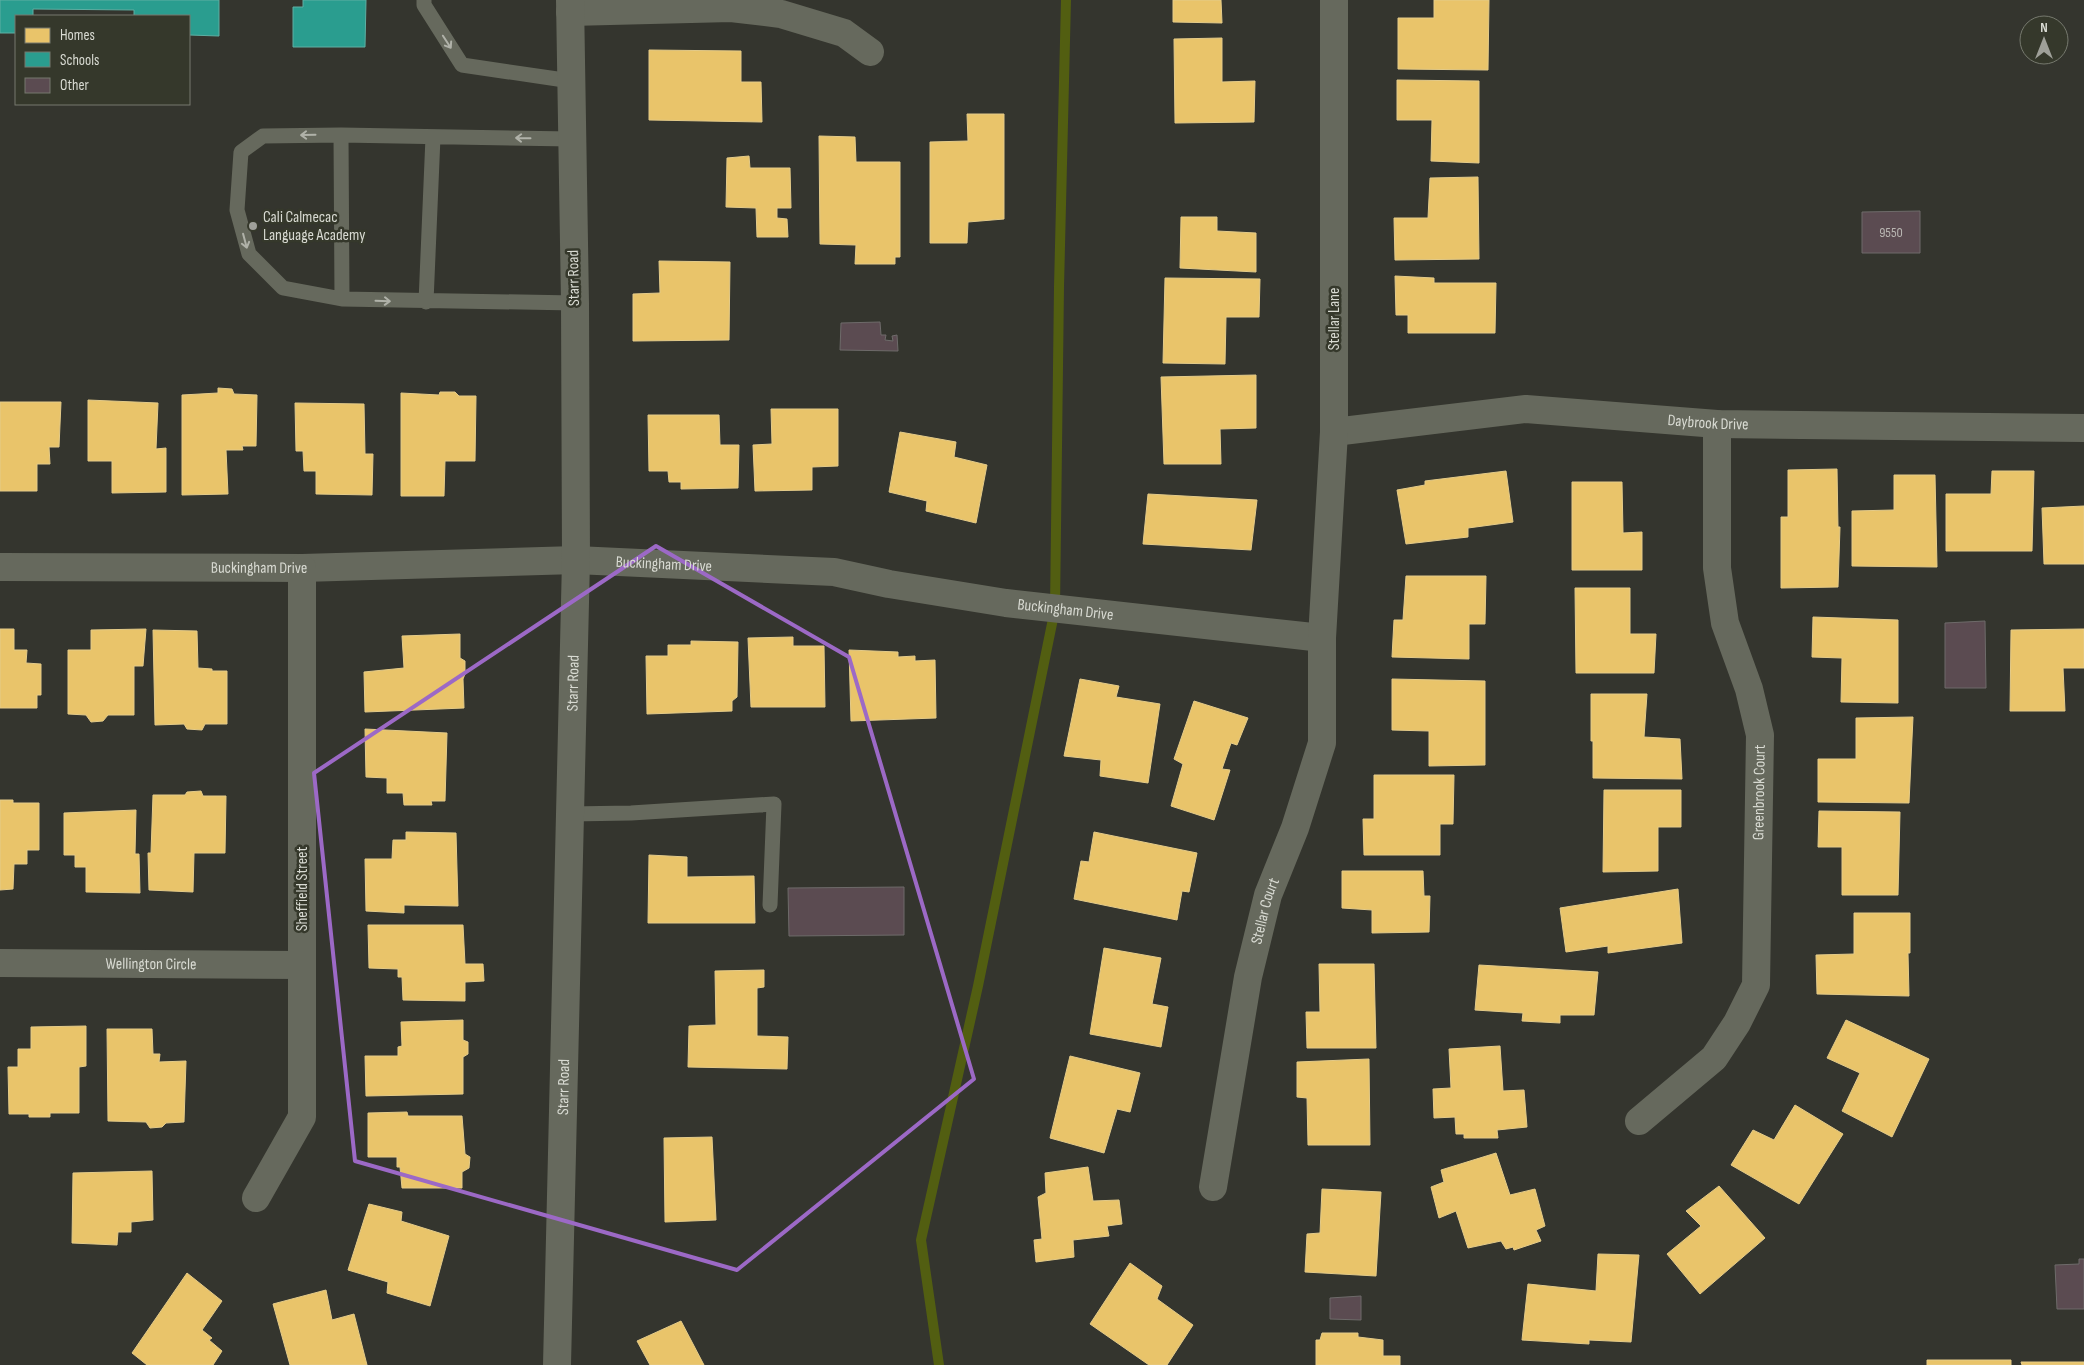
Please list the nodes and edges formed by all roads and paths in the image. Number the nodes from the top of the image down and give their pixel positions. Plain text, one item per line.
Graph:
1 (424, 0) edge
2 (1334, 0) edge
3 (570, 6) edge
4 (870, 52) dead end
5 (571, 81) junction
6 (341, 135) junction
7 (433, 136) junction
8 (572, 139) junction
9 (342, 300) junction
10 (426, 302) junction
11 (575, 303) junction
12 (1717, 424) junction
13 (2084, 428) edge
14 (1334, 432) junction
15 (576, 560) junction
16 (0, 567) edge
17 (302, 568) junction
18 (1322, 638) junction
19 (570, 814) junction
20 (770, 905) dead end
21 (0, 963) edge
22 (302, 965) junction
23 (1639, 1121) dead end
24 (1213, 1187) dead end
25 (256, 1198) dead end
26 (558, 1365) edge

1 -> 5 lane
2 - 14 street, Stellar Lane
3 - 4 street
3 - 5 street, Starr Road
5 - 8 street, Starr Road
6 - 7 lane
6 - 9 lane
6 -> 9 lane
8 -> 7 lane
7 - 10 lane
8 - 11 street, Starr Road
9 -> 10 lane
10 - 11 lane
11 - 15 street, Starr Road
12 - 13 street, Daybrook Drive
12 - 14 street, Daybrook Drive
12 - 23 street, Greenbrook Court
14 - 18 street, Stellar Lane
15 - 17 street, Buckingham Drive
15 - 18 street, Buckingham Drive
15 - 19 street, Starr Road
16 - 17 street, Buckingham Drive
17 - 22 street, Sheffield Street
18 - 24 street, Stellar Court
19 - 20 lane
19 - 26 street, Starr Road
21 - 22 street, Wellington Circle
22 - 25 street, Sheffield Street

